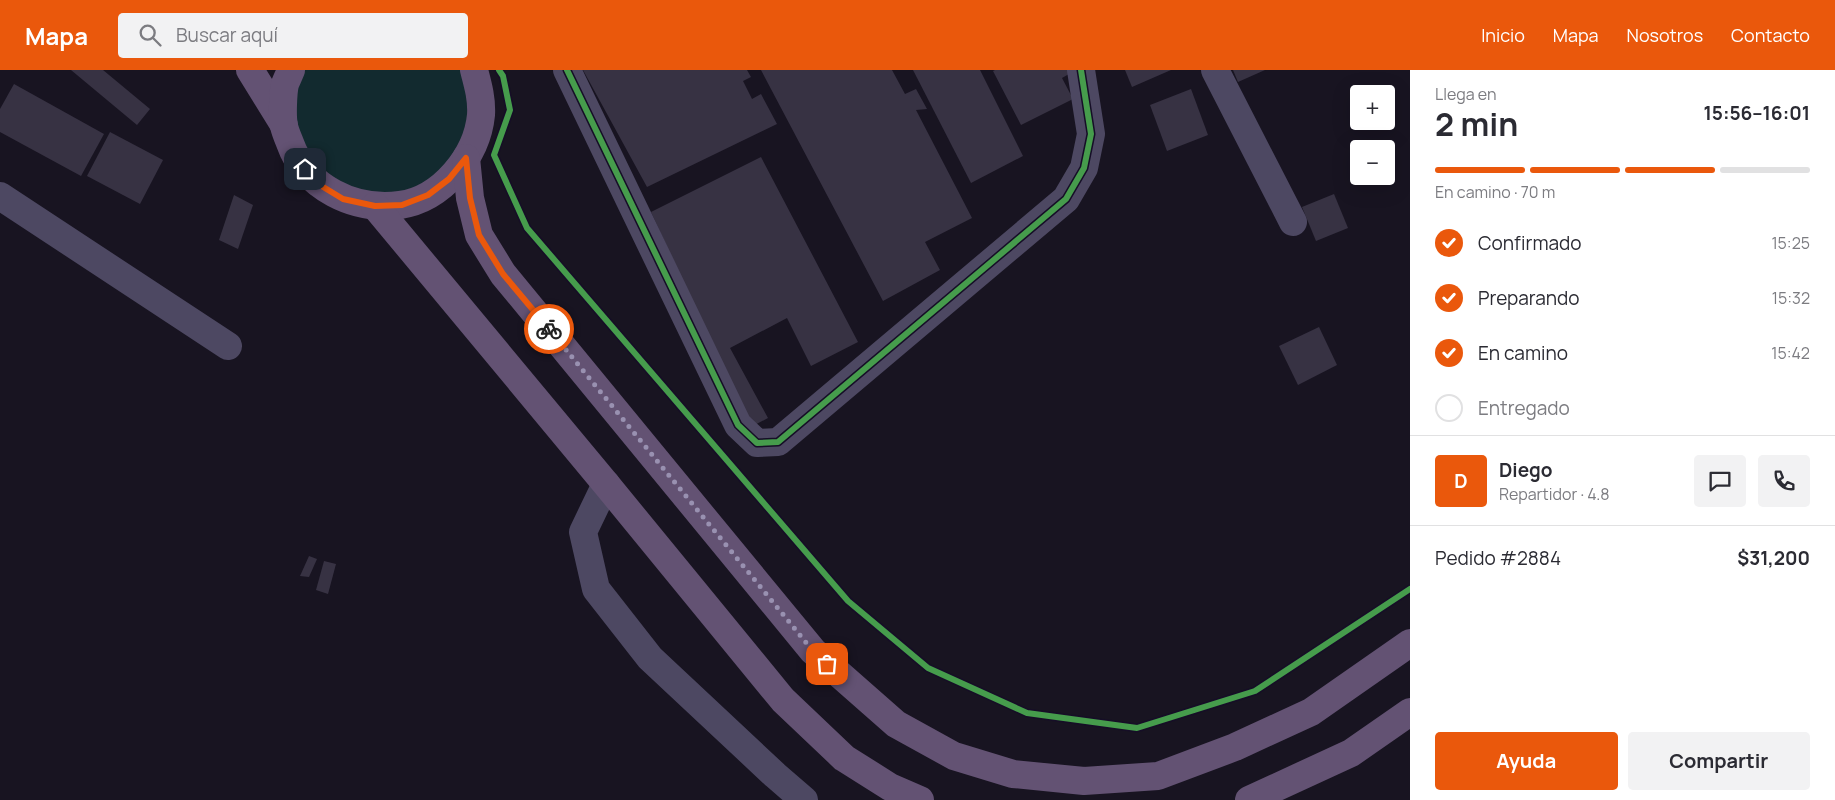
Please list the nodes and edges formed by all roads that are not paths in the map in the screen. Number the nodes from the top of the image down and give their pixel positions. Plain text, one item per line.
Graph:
1 (250, 70) edge
2 (292, 70) edge
3 (474, 70) edge
4 (567, 70) edge
5 (1081, 70) edge
6 (1215, 70) edge
7 (284, 125) junction
8 (466, 158) junction
9 (0, 196) edge
10 (375, 206) junction
11 (1293, 222) dead end
12 (228, 346) dead end
13 (606, 484) junction
14 (1410, 643) edge
15 (1410, 712) edge
16 (804, 800) edge
17 (920, 800) edge
18 (1250, 800) edge

1 - 7 main road
2 - 7 main road
3 - 8 main road
4 - 5 street
6 - 11 street
7 - 10 main road
8 - 10 main road
8 - 14 main road
9 - 12 street
10 - 13 main road
13 - 16 street
13 - 17 main road
15 - 18 main road

